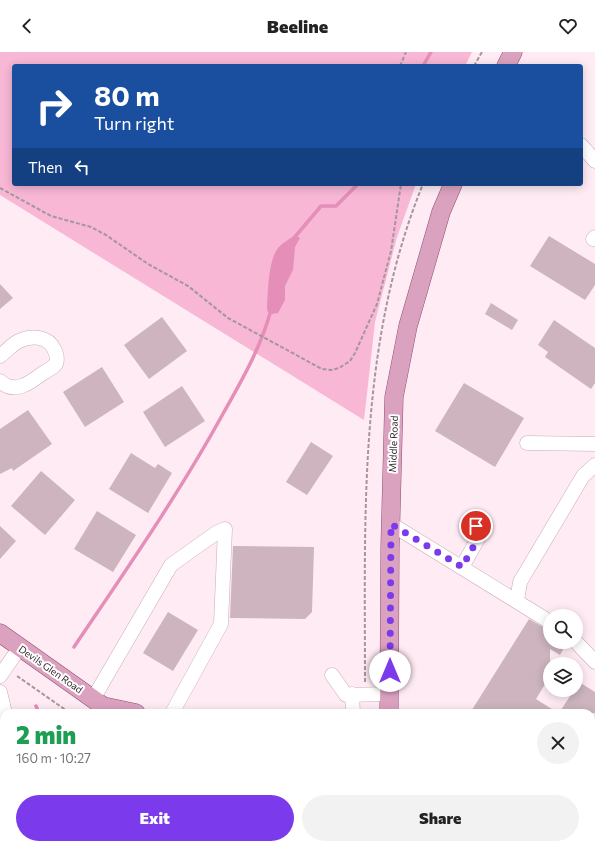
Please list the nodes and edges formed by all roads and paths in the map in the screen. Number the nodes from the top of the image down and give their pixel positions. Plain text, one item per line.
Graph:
1 (406, 52) edge
2 (482, 52) edge
3 (513, 52) edge
4 (401, 64) edge
5 (475, 64) edge
6 (507, 64) edge
7 (583, 147) edge
8 (595, 161) edge
9 (401, 186) edge
10 (451, 186) edge
11 (0, 188) edge
12 (0, 356) edge
13 (0, 381) edge
14 (527, 443) dead end
15 (595, 444) edge
16 (595, 465) edge
17 (391, 524) junction
18 (476, 526) dead end
19 (462, 567) junction
20 (517, 601) junction
21 (543, 618) edge
22 (0, 633) edge
23 (20, 647) junction
24 (583, 649) edge
25 (595, 662) edge
26 (3, 672) edge
27 (332, 675) dead end
28 (0, 692) edge
29 (352, 694) junction
30 (390, 694) junction
31 (102, 706) edge
32 (4, 709) edge
33 (63, 709) edge
34 (117, 709) edge
35 (174, 709) edge
36 (353, 709) edge
37 (389, 709) edge

1 - 4 path
2 - 5 path
3 - 6 main road
7 - 8 street
9 - 11 path
10 - 17 main road, Middle Road
12 - 13 street
14 - 15 street
16 - 20 street
17 - 19 street
17 - 30 main road, Middle Road
18 - 19 street
19 - 20 street
20 - 21 street
22 - 23 main road, Devils Glen Road
23 - 26 street
23 - 31 main road, Devils Glen Road
24 - 25 street
26 - 33 path
27 - 29 street
28 - 32 street
29 - 30 street
29 - 36 street
30 - 37 main road, Middle Road
31 - 34 main road, Devils Glen Road
31 - 35 street

